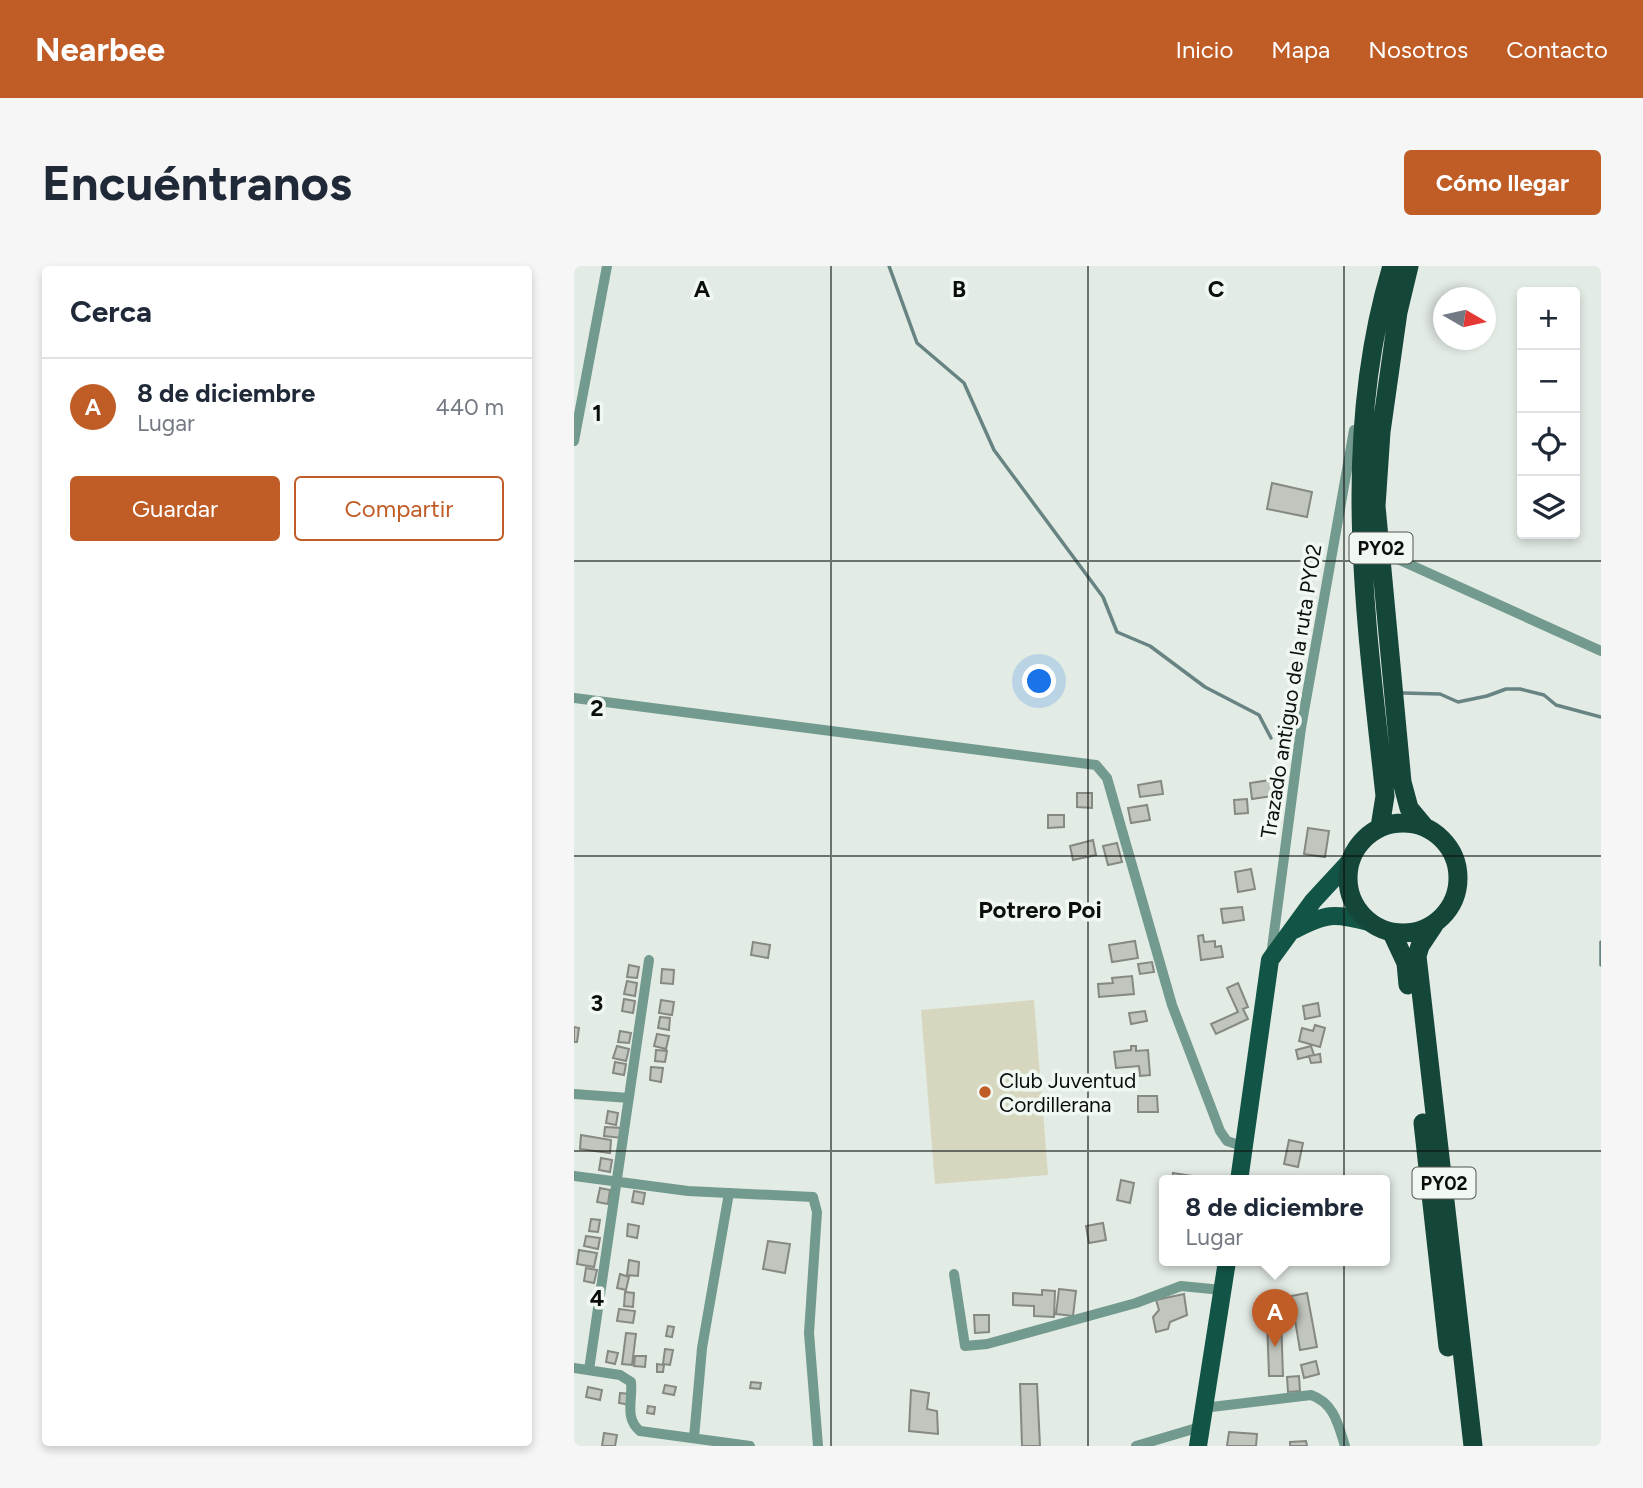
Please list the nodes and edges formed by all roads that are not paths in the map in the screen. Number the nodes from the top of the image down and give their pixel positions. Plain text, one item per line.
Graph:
1 (607, 266) edge
2 (1392, 266) edge
3 (1409, 266) edge
4 (1354, 430) dead end
5 (574, 441) edge
6 (1382, 552) junction
7 (1601, 651) edge
8 (574, 698) edge
9 (1424, 826) junction
10 (1380, 827) junction
11 (1350, 861) junction
12 (1369, 922) junction
13 (1434, 925) junction
14 (1288, 933) junction
15 (1392, 933) junction
16 (649, 960) dead end
17 (1270, 960) junction
18 (574, 1094) edge
19 (629, 1097) junction
20 (1245, 1147) junction
21 (1241, 1175) edge
22 (574, 1176) edge
23 (617, 1182) junction
24 (729, 1193) junction
25 (1226, 1266) edge
26 (954, 1274) dead end
27 (1222, 1290) junction
28 (574, 1368) edge
29 (589, 1370) junction
30 (1203, 1408) junction
31 (1200, 1427) junction
32 (694, 1438) junction
33 (750, 1446) edge
34 (818, 1446) edge
35 (1136, 1446) edge
36 (1198, 1446) edge
37 (1345, 1446) edge
38 (1459, 1446) edge
39 (1473, 1446) edge

1 - 5 street
2 - 10 highway, PY02
3 - 6 highway, PY02
4 - 17 street, Trazado antiguo de la ruta PY02
6 - 7 street
6 - 9 highway, PY02
8 - 20 street
9 - 10 highway
9 - 13 highway, PY02
10 - 11 highway
11 - 12 highway
11 - 14 main road
12 - 14 main road
12 - 15 highway
13 - 15 highway
13 - 39 highway, PY02
14 - 17 main road
15 - 38 highway, PY02
16 - 19 street
17 - 20 main road
18 - 19 street
19 - 23 street
20 - 21 main road
22 - 23 street
23 - 24 street
23 - 29 street
24 - 32 street
24 - 34 street
25 - 27 main road
26 - 27 street
27 - 30 main road
28 - 29 street
29 - 32 street
30 - 31 main road
30 - 37 street
31 - 35 street
31 - 36 main road
32 - 33 street

